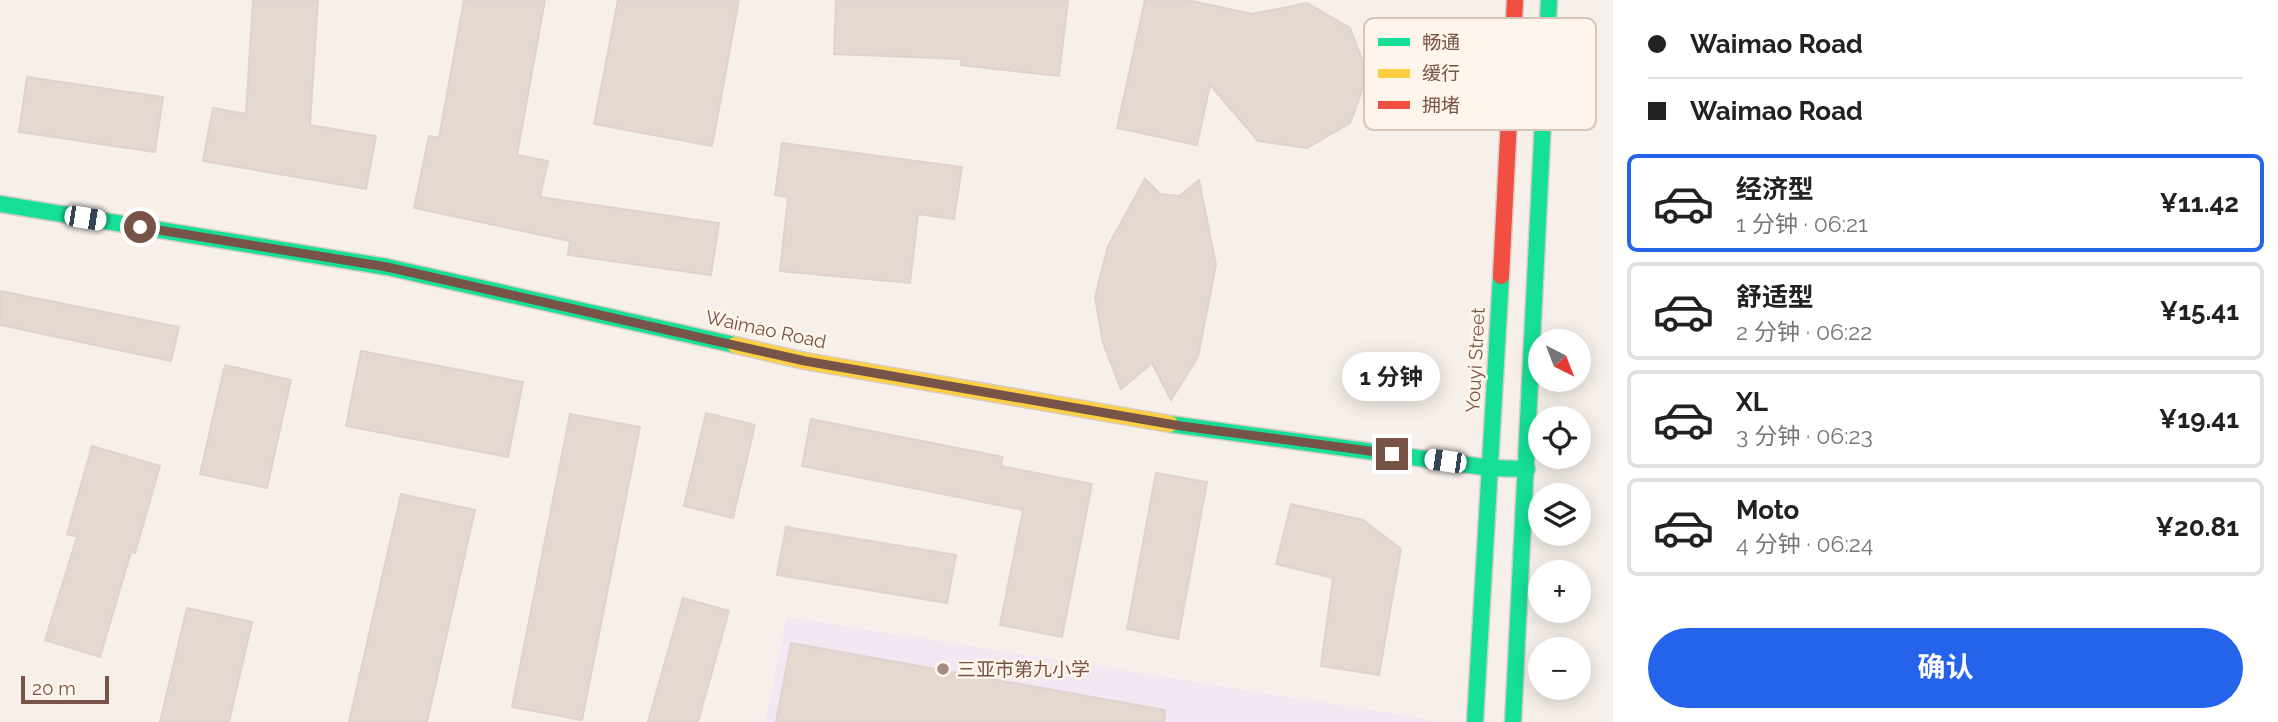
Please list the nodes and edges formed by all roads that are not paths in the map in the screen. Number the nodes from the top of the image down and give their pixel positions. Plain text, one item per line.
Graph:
1 (1515, 0) edge
2 (1549, 0) edge
3 (1514, 18) edge
4 (1548, 18) edge
5 (1508, 130) edge
6 (1543, 130) edge
7 (0, 204) edge
8 (1491, 468) junction
9 (1527, 469) junction
10 (1475, 722) edge
11 (1513, 722) edge

1 - 3 street, Youyi Street
2 - 4 street
5 - 8 street, Youyi Street
6 - 9 street
7 - 8 street, Waimao Road
8 - 9 street, Waimao Road
8 - 10 street, Youyi Street
9 - 11 street

